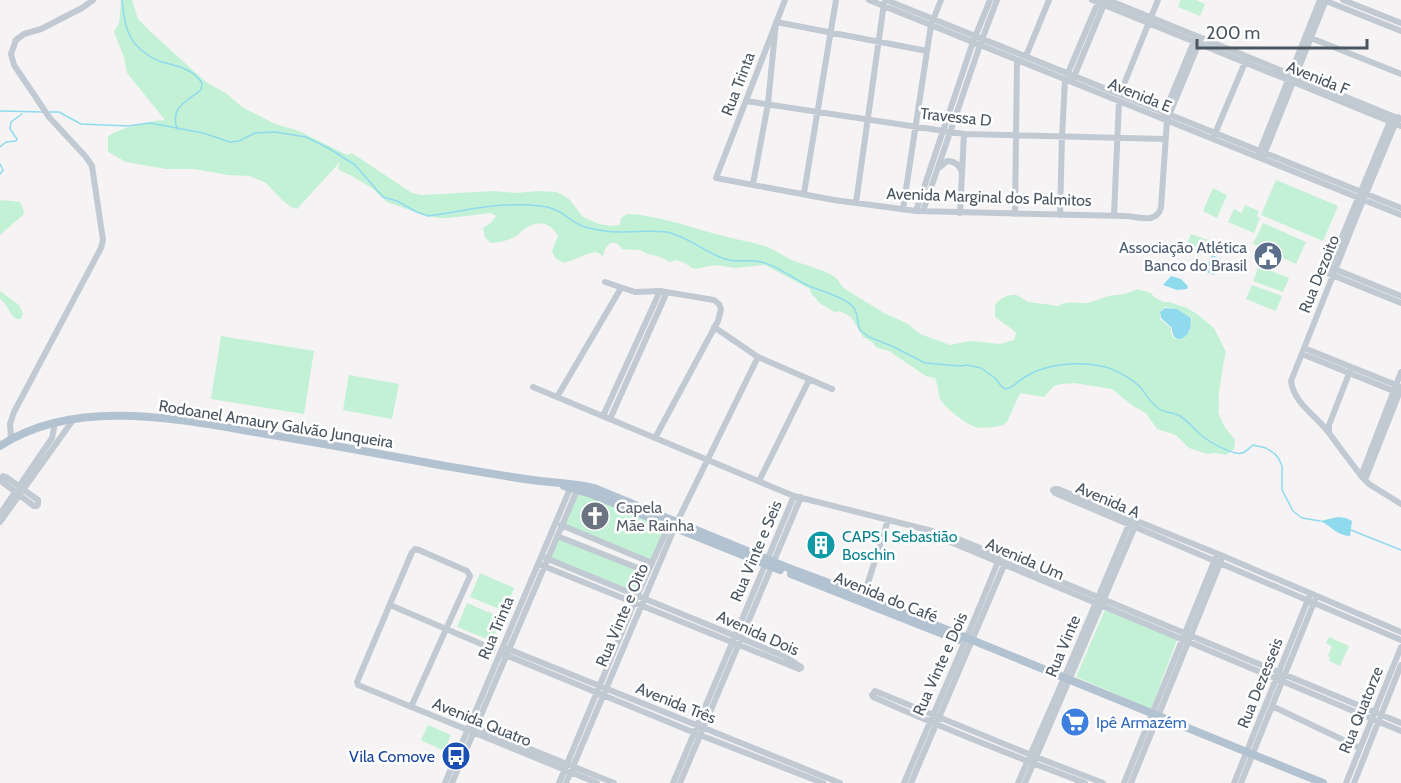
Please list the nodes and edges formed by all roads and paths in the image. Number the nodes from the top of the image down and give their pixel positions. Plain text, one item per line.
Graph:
1 (93, 0) edge
2 (785, 0) edge
3 (836, 0) edge
4 (869, 0) edge
5 (941, 0) edge
6 (990, 0) edge
7 (997, 0) edge
8 (1049, 0) edge
9 (1158, 0) edge
10 (1324, 0) edge
11 (1343, 0) edge
12 (1101, 1) edge
13 (882, 2) edge
14 (1150, 21) junction
15 (777, 22) junction
16 (932, 22) junction
17 (1401, 23) edge
18 (1401, 31) edge
19 (831, 33) junction
20 (1311, 38) junction
21 (978, 40) junction
22 (1197, 40) junction
23 (878, 41) junction
24 (927, 51) junction
25 (1026, 56) junction
26 (1246, 59) junction
27 (1017, 60) junction
28 (1401, 74) edge
29 (1070, 78) junction
30 (1292, 78) junction
31 (1120, 98) junction
32 (746, 100) junction
33 (768, 104) junction
34 (818, 112) junction
35 (1166, 116) junction
36 (867, 119) junction
37 (1396, 120) edge
38 (915, 127) junction
39 (947, 132) junction
40 (964, 134) junction
41 (1016, 135) junction
42 (1062, 136) junction
43 (1214, 136) junction
44 (1118, 138) junction
45 (1165, 139) junction
46 (1261, 155) junction
47 (962, 176) junction
48 (716, 178) joint
49 (935, 178) junction
50 (753, 184) junction
51 (804, 194) junction
52 (1362, 196) junction
53 (855, 203) junction
54 (1401, 208) edge
55 (903, 209) junction
56 (920, 211) junction
57 (960, 213) junction
58 (1015, 214) junction
59 (1060, 215) junction
60 (1114, 215) junction
61 (1401, 215) edge
62 (1331, 271) junction
63 (605, 282) dead end
64 (621, 288) junction
65 (664, 292) junction
66 (1401, 297) edge
67 (1401, 303) edge
68 (714, 327) junction
69 (1303, 351) junction
70 (758, 357) junction
71 (1350, 370) junction
72 (1401, 372) edge
73 (809, 380) junction
74 (533, 387) dead end
75 (832, 389) dead end
76 (1399, 390) edge
77 (557, 397) junction
78 (606, 418) junction
79 (73, 420) junction
80 (55, 423) junction
81 (1329, 432) junction
82 (655, 438) junction
83 (11, 439) junction
84 (0, 446) edge
85 (707, 460) junction
86 (1363, 478) junction
87 (759, 481) junction
88 (552, 482) joint
89 (575, 487) junction
90 (19, 491) junction
91 (797, 496) junction
92 (1401, 504) edge
93 (0, 514) edge
94 (888, 520) junction
95 (0, 522) edge
96 (1133, 522) junction
97 (673, 524) junction
98 (561, 525) junction
99 (557, 536) junction
100 (1219, 558) junction
101 (1002, 560) junction
102 (542, 561) junction
103 (652, 563) junction
104 (770, 563) junction
105 (648, 572) junction
106 (1312, 598) junction
107 (863, 599) junction
108 (639, 601) junction
109 (1100, 601) junction
110 (390, 605) junction
111 (446, 629) junction
112 (1401, 632) edge
113 (1187, 637) junction
114 (737, 640) junction
115 (1401, 640) edge
116 (969, 642) junction
117 (1401, 647) edge
118 (493, 650) dead end
119 (505, 651) junction
120 (1401, 665) edge
121 (1281, 676) junction
122 (1066, 681) junction
123 (601, 691) junction
124 (1272, 706) junction
125 (411, 707) junction
126 (1155, 717) junction
127 (1377, 717) junction
128 (934, 720) junction
129 (1401, 723) edge
130 (472, 729) junction
131 (1401, 730) edge
132 (699, 731) junction
133 (1360, 748) junction
134 (1249, 756) junction
135 (1031, 759) junction
136 (569, 768) junction
137 (445, 783) edge
138 (452, 783) edge
139 (559, 783) edge
140 (566, 783) edge
141 (597, 783) edge
142 (614, 783) edge
143 (674, 783) edge
144 (680, 783) edge
145 (823, 783) edge
146 (840, 783) edge
147 (904, 783) edge
148 (911, 783) edge
149 (1018, 783) edge
150 (1025, 783) edge
151 (1085, 783) edge
152 (1103, 783) edge
153 (1124, 783) edge
154 (1131, 783) edge
155 (1234, 783) edge
156 (1241, 783) edge
157 (1309, 783) edge
158 (1323, 783) edge
159 (1346, 783) edge
160 (1354, 783) edge

1 - 83 street
2 - 15 street, Rua Trinta
3 - 19 street
4 - 13 street, Avenida E
5 - 16 street
6 - 21 street
7 - 21 street
8 - 25 street
9 - 14 street
10 - 18 street
10 - 20 street
10 - 30 street
11 - 17 street
12 - 14 street, Avenida F
12 - 29 street
13 - 16 street, Avenida E
13 - 23 street
14 - 22 street, Avenida F
14 - 31 street
15 - 19 street
15 - 32 street, Rua Trinta
15 - 33 street
16 - 21 street, Avenida E
16 - 24 street
19 - 23 street
19 - 34 street
20 - 28 street
20 - 30 street
21 - 25 street, Avenida E
21 - 27 street, Avenida E
21 - 39 street
22 - 26 street, Avenida F
22 - 35 street
23 - 24 street
23 - 36 street
24 - 38 street
25 - 29 street, Avenida E
26 - 30 street, Avenida F
26 - 43 street
27 - 29 street, Avenida E
27 - 41 street
29 - 31 street, Avenida E
29 - 42 street
30 - 37 street, Avenida F
30 - 37 street, Avenida F
30 - 46 street
31 - 35 street, Avenida E
31 - 44 street
32 - 33 street, Travessa D
32 - 48 street, Rua Trinta
33 - 34 street, Travessa D
33 - 50 street
34 - 36 street, Travessa D
34 - 51 street
35 - 43 street, Avenida E
35 - 45 street
36 - 38 street, Travessa D
36 - 53 street
37 - 52 street, Rua Dezoito
38 - 39 street, Travessa D
38 - 55 street
39 - 40 street, Travessa D
39 - 49 street
39 - 56 street
40 - 41 street, Travessa D
40 - 47 street
41 - 42 street, Travessa D
41 - 58 street
42 - 44 street, Travessa D
42 - 59 street
43 - 46 street, Avenida E
44 - 45 street, Travessa D
44 - 60 street
45 - 60 street, Avenida Marginal dos Palmitos
46 - 52 street, Avenida E
46 - 52 street, Avenida E
47 - 49 street
47 - 57 street
48 - 50 street, Avenida Marginal dos Palmitos
49 - 56 street
50 - 51 street, Avenida Marginal dos Palmitos
51 - 53 street, Avenida Marginal dos Palmitos
52 - 54 street, Avenida E
52 - 61 street, Avenida E
52 - 62 street, Rua Dezoito
53 - 55 street, Avenida Marginal dos Palmitos
55 - 56 street, Avenida Marginal dos Palmitos
56 - 57 street, Avenida Marginal dos Palmitos
57 - 58 street, Avenida Marginal dos Palmitos
58 - 59 street, Avenida Marginal dos Palmitos
59 - 60 street, Avenida Marginal dos Palmitos
62 - 66 street
62 - 67 street
62 - 69 street, Rua Dezoito
63 - 64 street
64 - 65 street
64 - 77 street
65 - 68 street
65 - 78 street
68 - 70 street
68 - 82 street
69 - 71 street
69 - 81 street, Rua Dezoito
70 - 73 street
70 - 85 street, Rua Vinte e Oito
71 - 76 street
71 - 81 street
72 - 76 street
73 - 75 street
73 - 87 street
74 - 77 street, Avenida Um
76 - 86 street
77 - 78 street, Avenida Um
78 - 82 street, Avenida Um
79 - 80 main road, Rodoanel Amaury Galvão Junqueira
79 - 88 main road, Rodoanel Amaury Galvão Junqueira
79 - 90 street
80 - 83 main road, Rodoanel Amaury Galvão Junqueira
80 - 90 street
81 - 86 street
82 - 85 street, Avenida Um
83 - 84 main road, Rodoanel Amaury Galvão Junqueira
85 - 87 street, Avenida Um
85 - 97 street, Rua Vinte e Oito
86 - 92 street
87 - 91 street, Avenida Um
88 - 89 main road, Avenida do Café
89 - 97 main road, Avenida do Café
89 - 98 street, Rua Trinta
89 - 102 street, Rua Trinta
90 - 93 street
90 - 95 street
91 - 94 street, Avenida Um
91 - 104 street, Rua Vinte e Seis
94 - 101 street, Avenida Um
94 - 107 street
96 - 96 street, Avenida A
96 - 100 street, Avenida A
96 - 109 street, Rua Vinte
97 - 103 street, Rua Vinte e Oito
97 - 104 main road, Avenida do Café
97 - 108 street, Rua Vinte e Oito
98 - 99 street, Rua Trinta
98 - 103 street
99 - 102 street, Rua Trinta
99 - 105 street
100 - 106 street, Avenida A
100 - 113 street
101 - 109 street, Avenida Um
101 - 116 street, Rua Vinte e Dois
102 - 108 street, Avenida Dois
102 - 119 street, Rua Trinta
103 - 105 street, Rua Vinte e Oito
104 - 107 main road, Avenida do Café
104 - 114 street, Rua Vinte e Seis
105 - 108 street, Rua Vinte e Oito
106 - 112 street, Avenida A
106 - 115 street, Avenida A
106 - 121 street, Rua Dezesseis
107 - 116 main road, Avenida do Café
108 - 114 street, Avenida Dois
108 - 123 street, Rua Vinte e Oito
109 - 113 street, Avenida Um
109 - 122 street, Rua Vinte
110 - 111 street
110 - 111 street
110 - 125 street, Avenida Quatro
111 - 118 street
111 - 125 street
113 - 121 street, Avenida Um
113 - 126 street
114 - 114 street, Avenida Dois
114 - 132 street, Rua Vinte e Seis
116 - 122 main road, Avenida do Café
116 - 128 street, Rua Vinte e Dois
117 - 127 street, Rua Quatorze
119 - 123 street, Avenida Três
119 - 130 street, Rua Trinta
120 - 127 street, Rua Quatorze
121 - 124 street, Rua Dezesseis
121 - 127 street, Avenida Um
121 - 134 street, Rua Dezesseis
122 - 126 main road, Avenida do Café
122 - 135 street, Rua Vinte
123 - 132 street, Avenida Três
123 - 136 street, Rua Vinte e Oito
124 - 133 street
124 - 134 street, Rua Dezesseis
125 - 130 street, Avenida Quatro
126 - 134 main road, Avenida do Café
126 - 153 street
126 - 154 street
127 - 129 street, Avenida Um
127 - 131 street, Avenida Um
127 - 133 street, Rua Quatorze
127 - 160 street, Rua Quatorze
128 - 128 street
128 - 135 street
128 - 147 street, Rua Vinte e Dois
128 - 148 street, Rua Vinte e Dois
130 - 136 street, Avenida Quatro
130 - 137 street, Rua Trinta
130 - 138 street, Rua Trinta
132 - 143 street, Rua Vinte e Seis
132 - 144 street, Rua Vinte e Seis
132 - 145 street, Avenida Três
132 - 146 street, Avenida Três
133 - 159 street, Rua Quatorze
134 - 155 street, Rua Dezesseis
134 - 156 street, Rua Dezesseis
134 - 157 main road, Avenida do Café
134 - 158 main road, Avenida do Café
135 - 149 street, Rua Vinte
135 - 150 street, Rua Vinte
135 - 151 street
135 - 152 street
136 - 139 street, Rua Vinte e Oito
136 - 140 street, Rua Vinte e Oito
136 - 141 street, Avenida Quatro
136 - 142 street, Avenida Quatro

